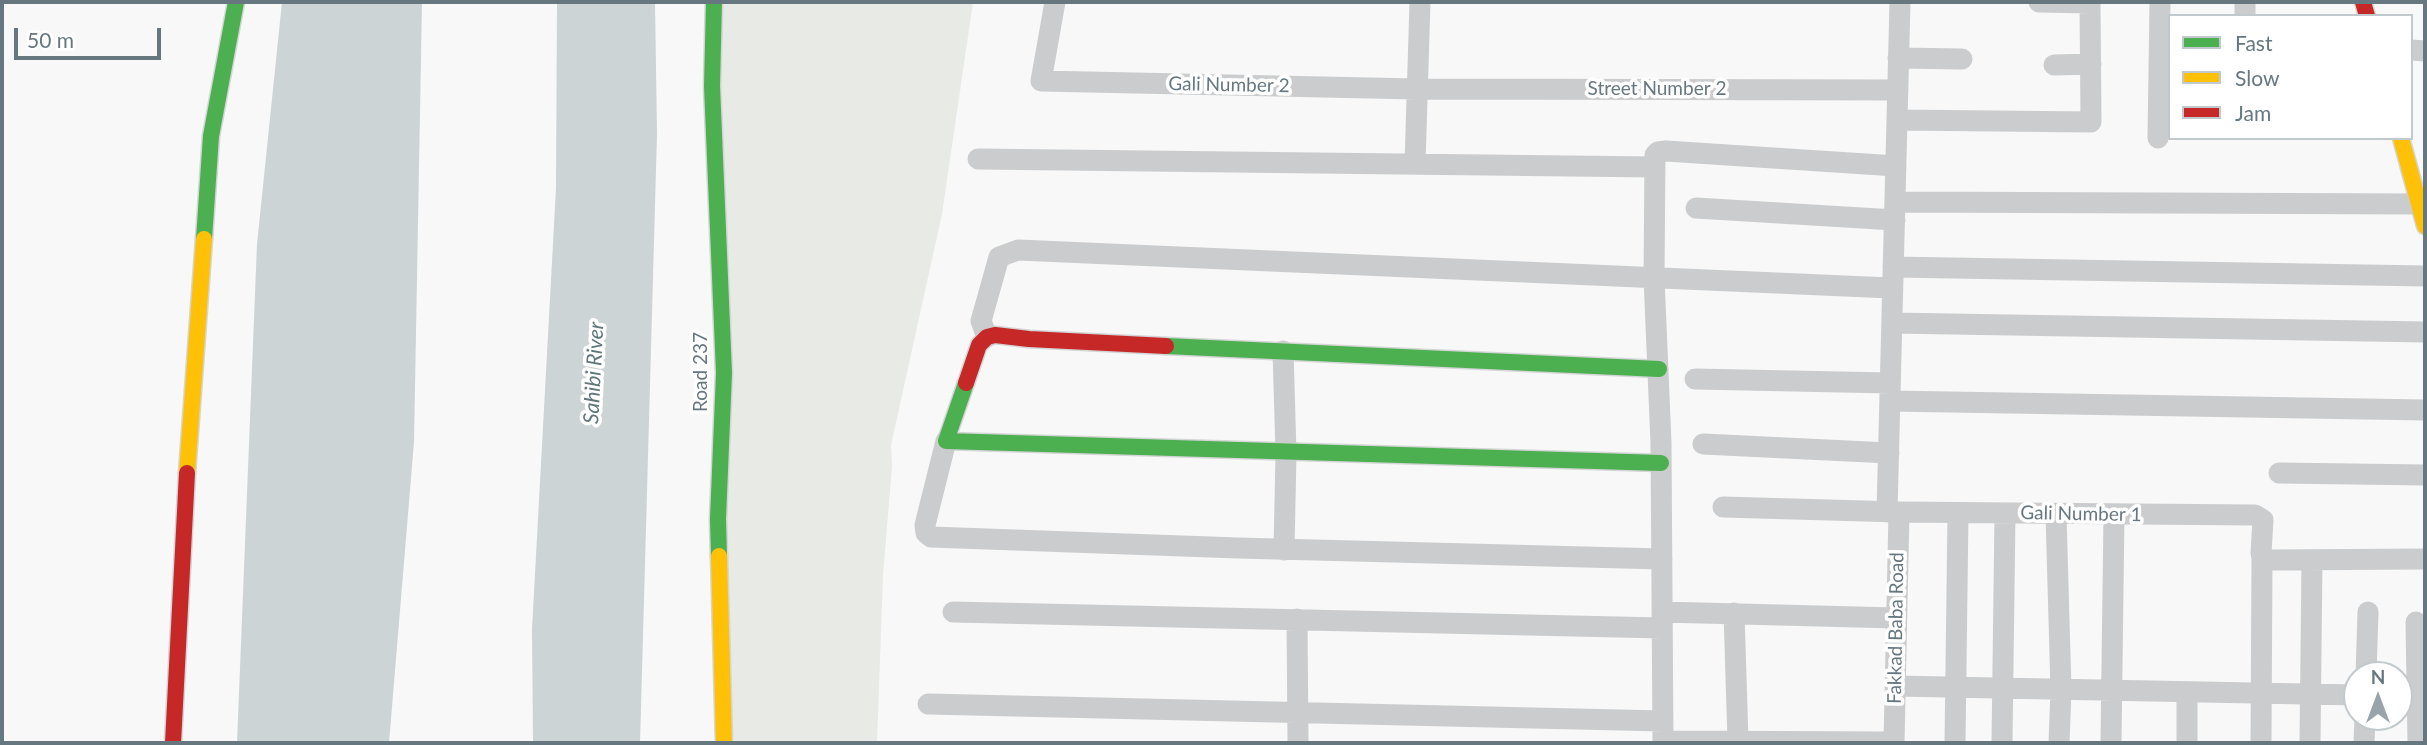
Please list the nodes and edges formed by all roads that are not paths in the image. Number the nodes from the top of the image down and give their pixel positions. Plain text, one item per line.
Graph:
1 (236, 2) edge
2 (714, 2) edge
3 (1055, 2) edge
4 (1420, 2) edge
5 (1900, 2) edge
6 (2039, 2) edge
7 (2090, 2) edge
8 (2160, 2) edge
9 (1898, 58) junction
10 (1962, 59) dead end
11 (2091, 64) junction
12 (2054, 65) dead end
13 (1417, 89) junction
14 (1898, 90) junction
15 (1897, 120) junction
16 (2158, 138) dead end
17 (2401, 140) edge
18 (978, 159) dead end
19 (1415, 164) junction
20 (1896, 166) junction
21 (1654, 167) junction
22 (2419, 204) junction
23 (1696, 208) dead end
24 (1895, 211) junction
25 (2425, 226) edge
26 (2425, 276) edge
27 (1892, 277) junction
28 (1654, 278) junction
29 (1892, 323) junction
30 (2425, 332) edge
31 (986, 337) junction
32 (1283, 351) junction
33 (1659, 369) junction
34 (1695, 379) dead end
35 (1890, 392) junction
36 (2425, 410) edge
37 (946, 441) junction
38 (1703, 444) dead end
39 (1286, 453) junction
40 (1889, 453) junction
41 (1661, 463) junction
42 (2279, 473) dead end
43 (2425, 475) edge
44 (1723, 507) dead end
45 (1893, 512) junction
46 (1958, 513) junction
47 (2005, 513) junction
48 (2056, 513) junction
49 (2114, 514) junction
50 (1284, 550) junction
51 (1662, 558) junction
52 (2262, 558) junction
53 (2425, 559) edge
54 (2312, 561) junction
55 (953, 612) dead end
56 (2368, 612) dead end
57 (1734, 613) junction
58 (1896, 618) junction
59 (1297, 620) junction
60 (1662, 620) junction
61 (2416, 622) dead end
62 (2366, 661) edge
63 (1895, 686) junction
64 (1956, 688) junction
65 (2003, 689) junction
66 (2061, 690) junction
67 (2111, 691) junction
68 (2187, 692) junction
69 (2263, 694) junction
70 (2311, 695) junction
71 (2343, 695) edge
72 (2414, 696) edge
73 (928, 704) dead end
74 (1297, 712) junction
75 (1663, 735) edge
76 (1738, 741) junction
77 (173, 743) edge
78 (724, 743) edge
79 (1298, 743) edge
80 (1894, 743) edge
81 (1955, 743) edge
82 (2002, 743) edge
83 (2059, 743) edge
84 (2111, 743) edge
85 (2187, 743) edge
86 (2261, 743) edge
87 (2310, 743) edge
88 (2418, 743) edge

1 - 77 street
2 - 78 street, Road 237
3 - 13 street, Gali Number 2
4 - 13 street
5 - 9 street, Fakkad Baba Road
6 - 7 street
7 - 11 street
8 - 16 street
9 - 10 street
9 - 14 street, Fakkad Baba Road
11 - 12 street
11 - 15 street
13 - 14 street, Street Number 2
13 - 19 street
14 - 15 street, Fakkad Baba Road
15 - 20 street, Fakkad Baba Road
17 - 22 street
18 - 19 street
19 - 21 street
20 - 21 street
20 - 24 street, Fakkad Baba Road
21 - 28 street
22 - 24 street
22 - 25 street
23 - 24 street
24 - 27 street, Fakkad Baba Road
26 - 27 street
27 - 28 street
27 - 29 street, Fakkad Baba Road
28 - 31 street
28 - 33 street
29 - 30 street
29 - 35 street, Fakkad Baba Road
31 - 32 street
31 - 37 street
32 - 33 street
32 - 39 street
33 - 41 street
34 - 35 street
35 - 36 street
35 - 40 street, Fakkad Baba Road
37 - 39 street
37 - 50 street
38 - 40 street
39 - 41 street
39 - 50 street
40 - 45 street, Fakkad Baba Road
41 - 51 street
42 - 43 street
44 - 45 street, Gali Number 1
45 - 46 street, Gali Number 1
45 - 58 street, Fakkad Baba Road
46 - 47 street, Gali Number 1
46 - 64 street
47 - 48 street, Gali Number 1
47 - 65 street
48 - 49 street, Gali Number 1
48 - 66 street
49 - 52 street, Gali Number 1
49 - 67 street
50 - 51 street
51 - 60 street
52 - 54 street
52 - 69 street
53 - 54 street
54 - 70 street
55 - 59 street
56 - 62 street
57 - 58 street
57 - 60 street
57 - 76 street
58 - 63 street, Fakkad Baba Road
59 - 60 street
59 - 74 street
60 - 75 street
61 - 72 street
63 - 64 street
63 - 80 street, Fakkad Baba Road
64 - 65 street
64 - 81 street
65 - 66 street
65 - 82 street
66 - 67 street
66 - 83 street
67 - 68 street
67 - 84 street
68 - 69 street
68 - 85 street
69 - 70 street
69 - 86 street
70 - 71 street
70 - 87 street
72 - 88 street
73 - 74 street
74 - 75 street
74 - 79 street
75 - 76 street
76 - 80 street

